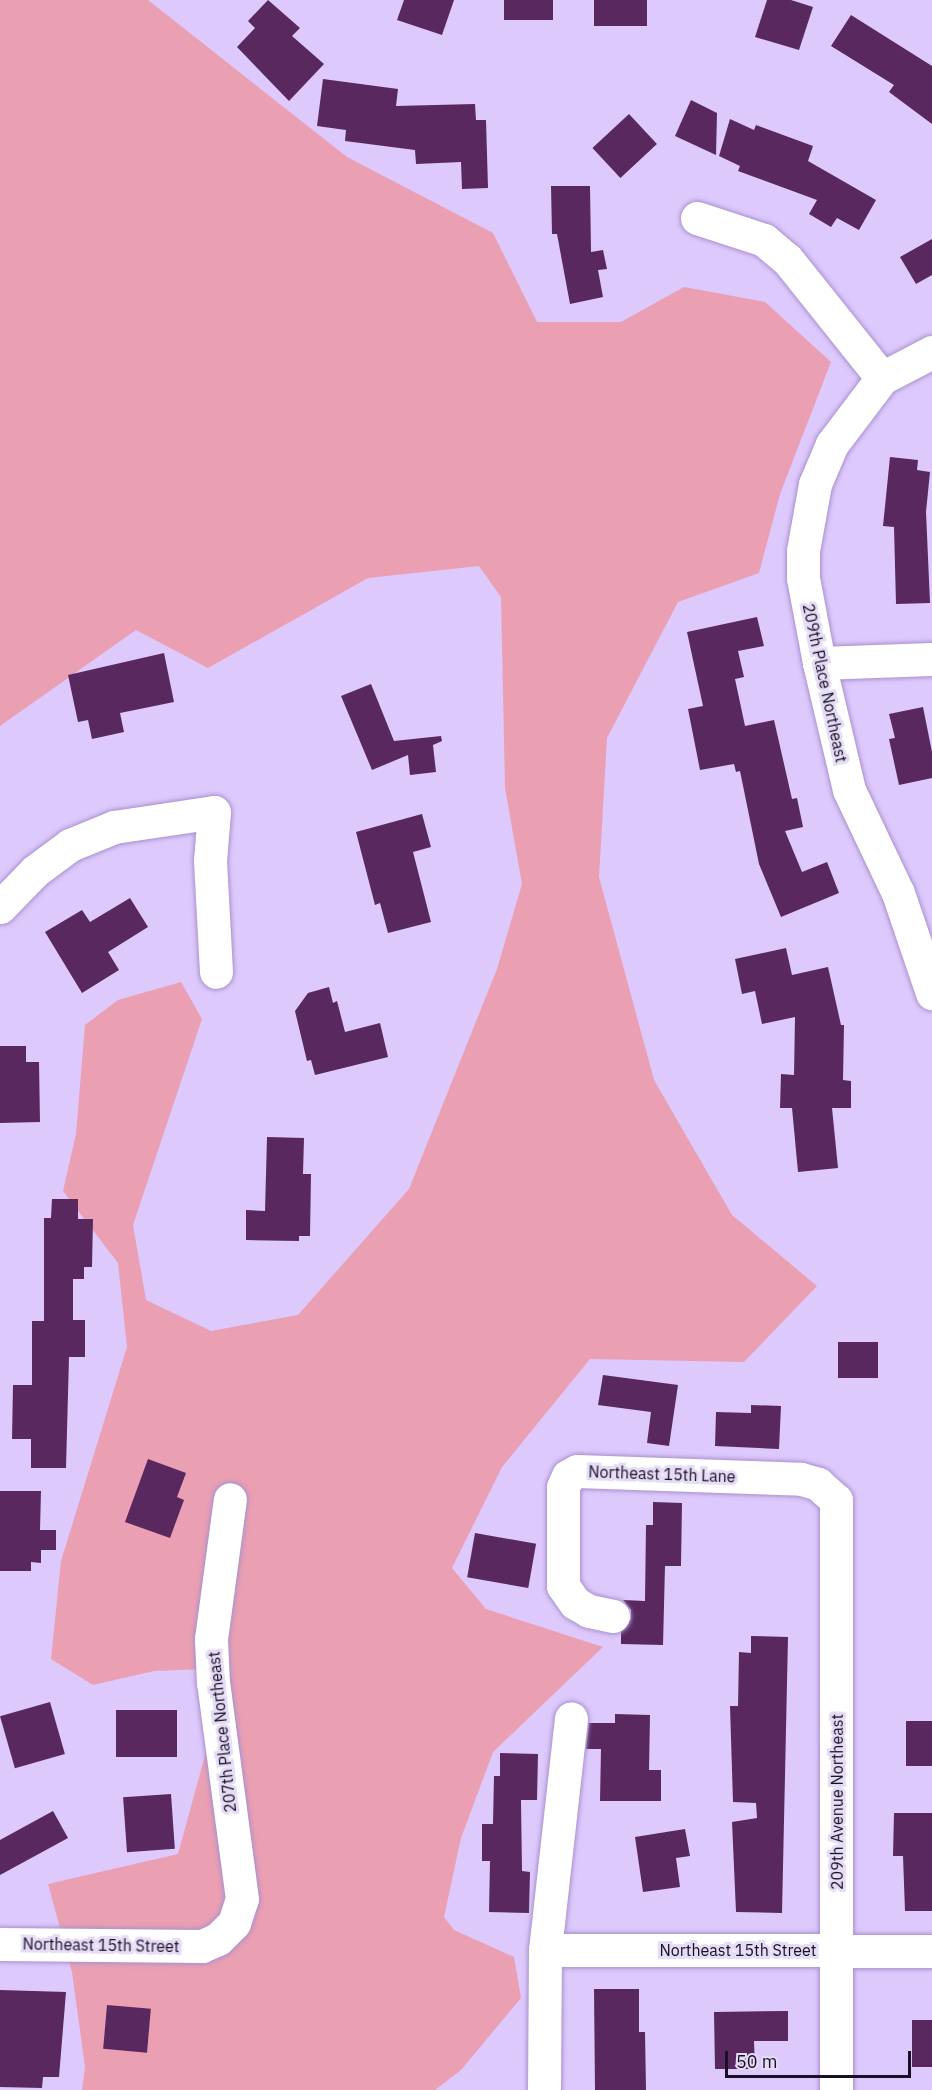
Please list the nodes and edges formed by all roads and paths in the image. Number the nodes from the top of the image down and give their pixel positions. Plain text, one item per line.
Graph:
1 (697, 218) dead end
2 (932, 352) edge
3 (882, 378) junction
4 (932, 659) edge
5 (819, 663) junction
6 (0, 908) edge
7 (216, 972) dead end
8 (932, 993) edge
9 (230, 1499) dead end
10 (838, 1514) joint
11 (613, 1616) dead end
12 (571, 1718) dead end
13 (0, 1944) edge
14 (202, 1946) joint
15 (545, 1950) junction
16 (836, 1950) junction
17 (932, 1952) edge
18 (544, 2090) edge
19 (836, 2090) edge

1 - 3 street
2 - 3 street
3 - 5 street, 209th Place Northeast
4 - 5 street
5 - 8 street, 209th Place Northeast
6 - 7 street
9 - 14 street, 207th Place Northeast
10 - 11 street, Northeast 15th Lane
10 - 16 street, 209th Avenue Northeast
12 - 15 street
13 - 14 street, Northeast 15th Street
15 - 16 street, Northeast 15th Street
15 - 18 street
16 - 17 street, Northeast 15th Street
16 - 19 street, 209th Avenue Northeast

